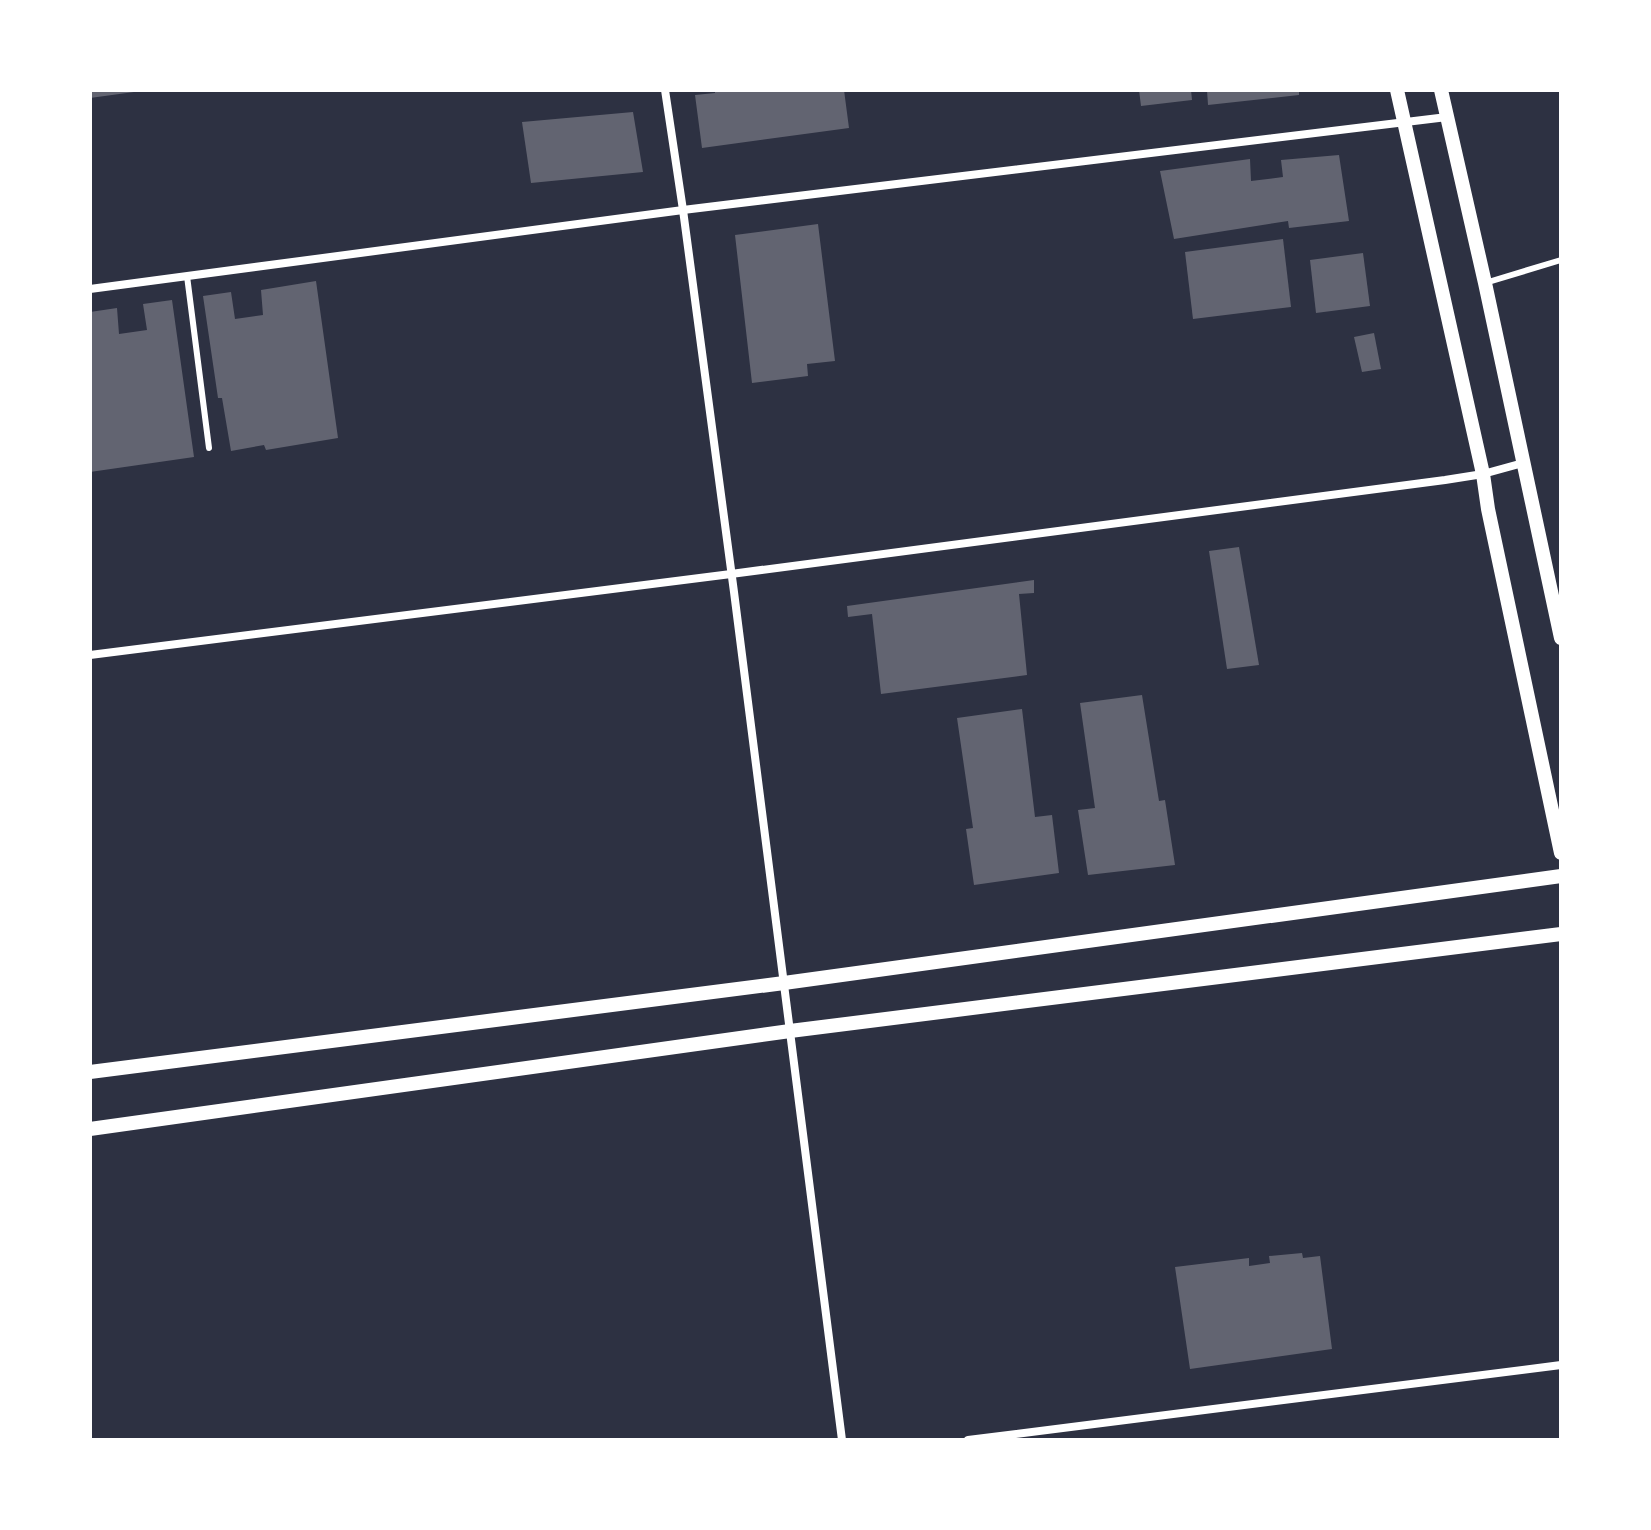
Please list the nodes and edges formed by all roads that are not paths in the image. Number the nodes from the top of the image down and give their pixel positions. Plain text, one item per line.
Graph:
1 (665, 90) edge
2 (1397, 90) edge
3 (1441, 90) edge
4 (1447, 117) junction
5 (1403, 124) junction
6 (683, 210) junction
7 (1561, 260) edge
8 (187, 276) junction
9 (1485, 283) junction
10 (90, 289) edge
11 (209, 448) dead end
12 (1523, 463) junction
13 (1483, 474) junction
14 (731, 574) junction
15 (1561, 638) edge
16 (90, 655) edge
17 (1561, 853) edge
18 (1561, 876) edge
19 (1561, 934) edge
20 (784, 983) junction
21 (790, 1031) junction
22 (90, 1072) edge
23 (90, 1129) edge
24 (1561, 1365) edge
25 (842, 1440) edge
26 (968, 1440) edge

1 - 6 street
2 - 5 street
3 - 4 street
4 - 5 street
4 - 9 street
5 - 6 street
5 - 13 street
6 - 8 street
6 - 14 street
7 - 9 lane
8 - 10 street
8 - 11 lane
9 - 12 street
12 - 13 street
12 - 15 street
13 - 14 street
13 - 17 street
14 - 16 street
14 - 20 street
18 - 20 street
19 - 21 street
20 - 21 street
20 - 22 street
21 - 23 street
21 - 25 street
24 - 26 street

